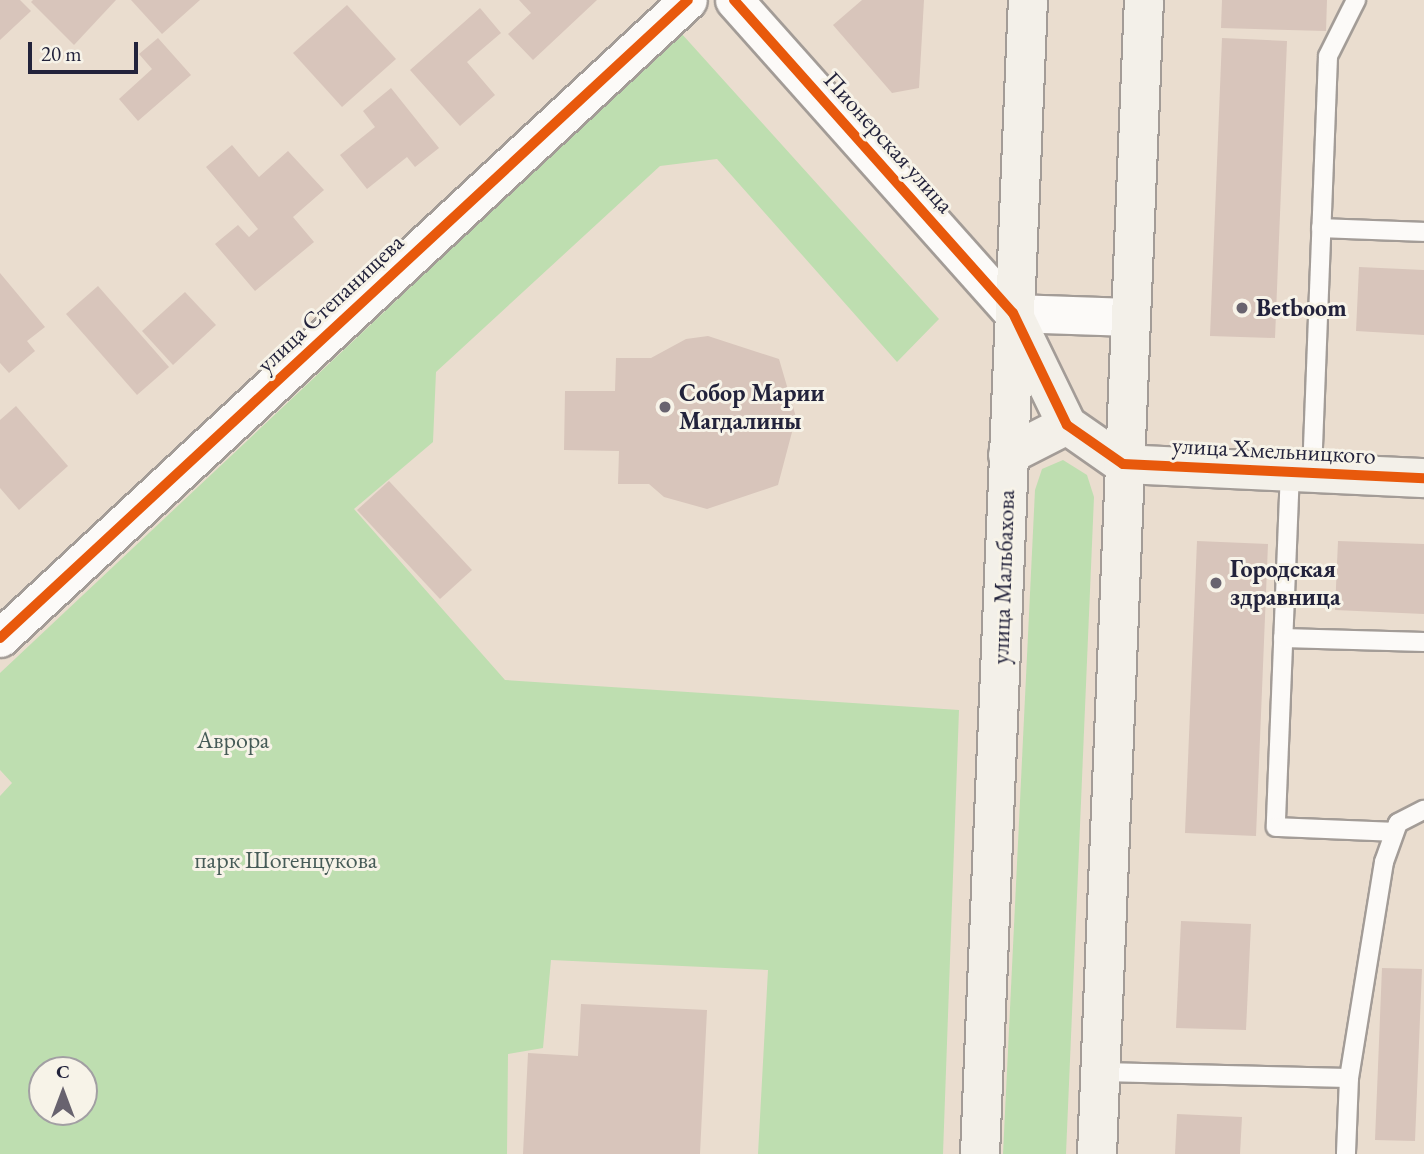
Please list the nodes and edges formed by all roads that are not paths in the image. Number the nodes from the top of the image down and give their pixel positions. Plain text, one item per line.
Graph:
1 (688, 0) edge
2 (734, 0) edge
3 (1028, 0) edge
4 (1144, 0) edge
5 (1356, 0) edge
6 (1321, 228) junction
7 (1424, 232) edge
8 (1013, 313) junction
9 (1130, 317) junction
10 (1067, 425) junction
11 (1008, 455) junction
12 (1123, 464) junction
13 (1301, 472) junction
14 (1424, 478) edge
15 (0, 638) edge
16 (1283, 638) junction
17 (1424, 642) edge
18 (1424, 810) edge
19 (1394, 832) junction
20 (1101, 1072) junction
21 (1349, 1078) junction
22 (980, 1154) edge
23 (1097, 1154) edge
24 (1346, 1154) edge

1 - 15 street, улица Степанищева
2 - 8 street, Пионерская улица
3 - 8 main road, улица Мальбахова
4 - 9 main road
5 - 6 lane
6 - 7 lane
6 - 13 lane
8 - 9 street
8 - 10 main road
8 - 11 main road, улица Мальбахова
9 - 12 main road
10 - 11 main road
10 - 12 main road
11 - 22 main road, улица Мальбахова
12 - 13 main road, улица Хмельницкого
12 - 20 main road
13 - 14 main road, улица Хмельницкого
13 - 16 lane
16 - 17 lane
16 - 19 lane
18 - 19 lane
19 - 21 lane
20 - 21 lane
20 - 23 main road
21 - 24 lane

